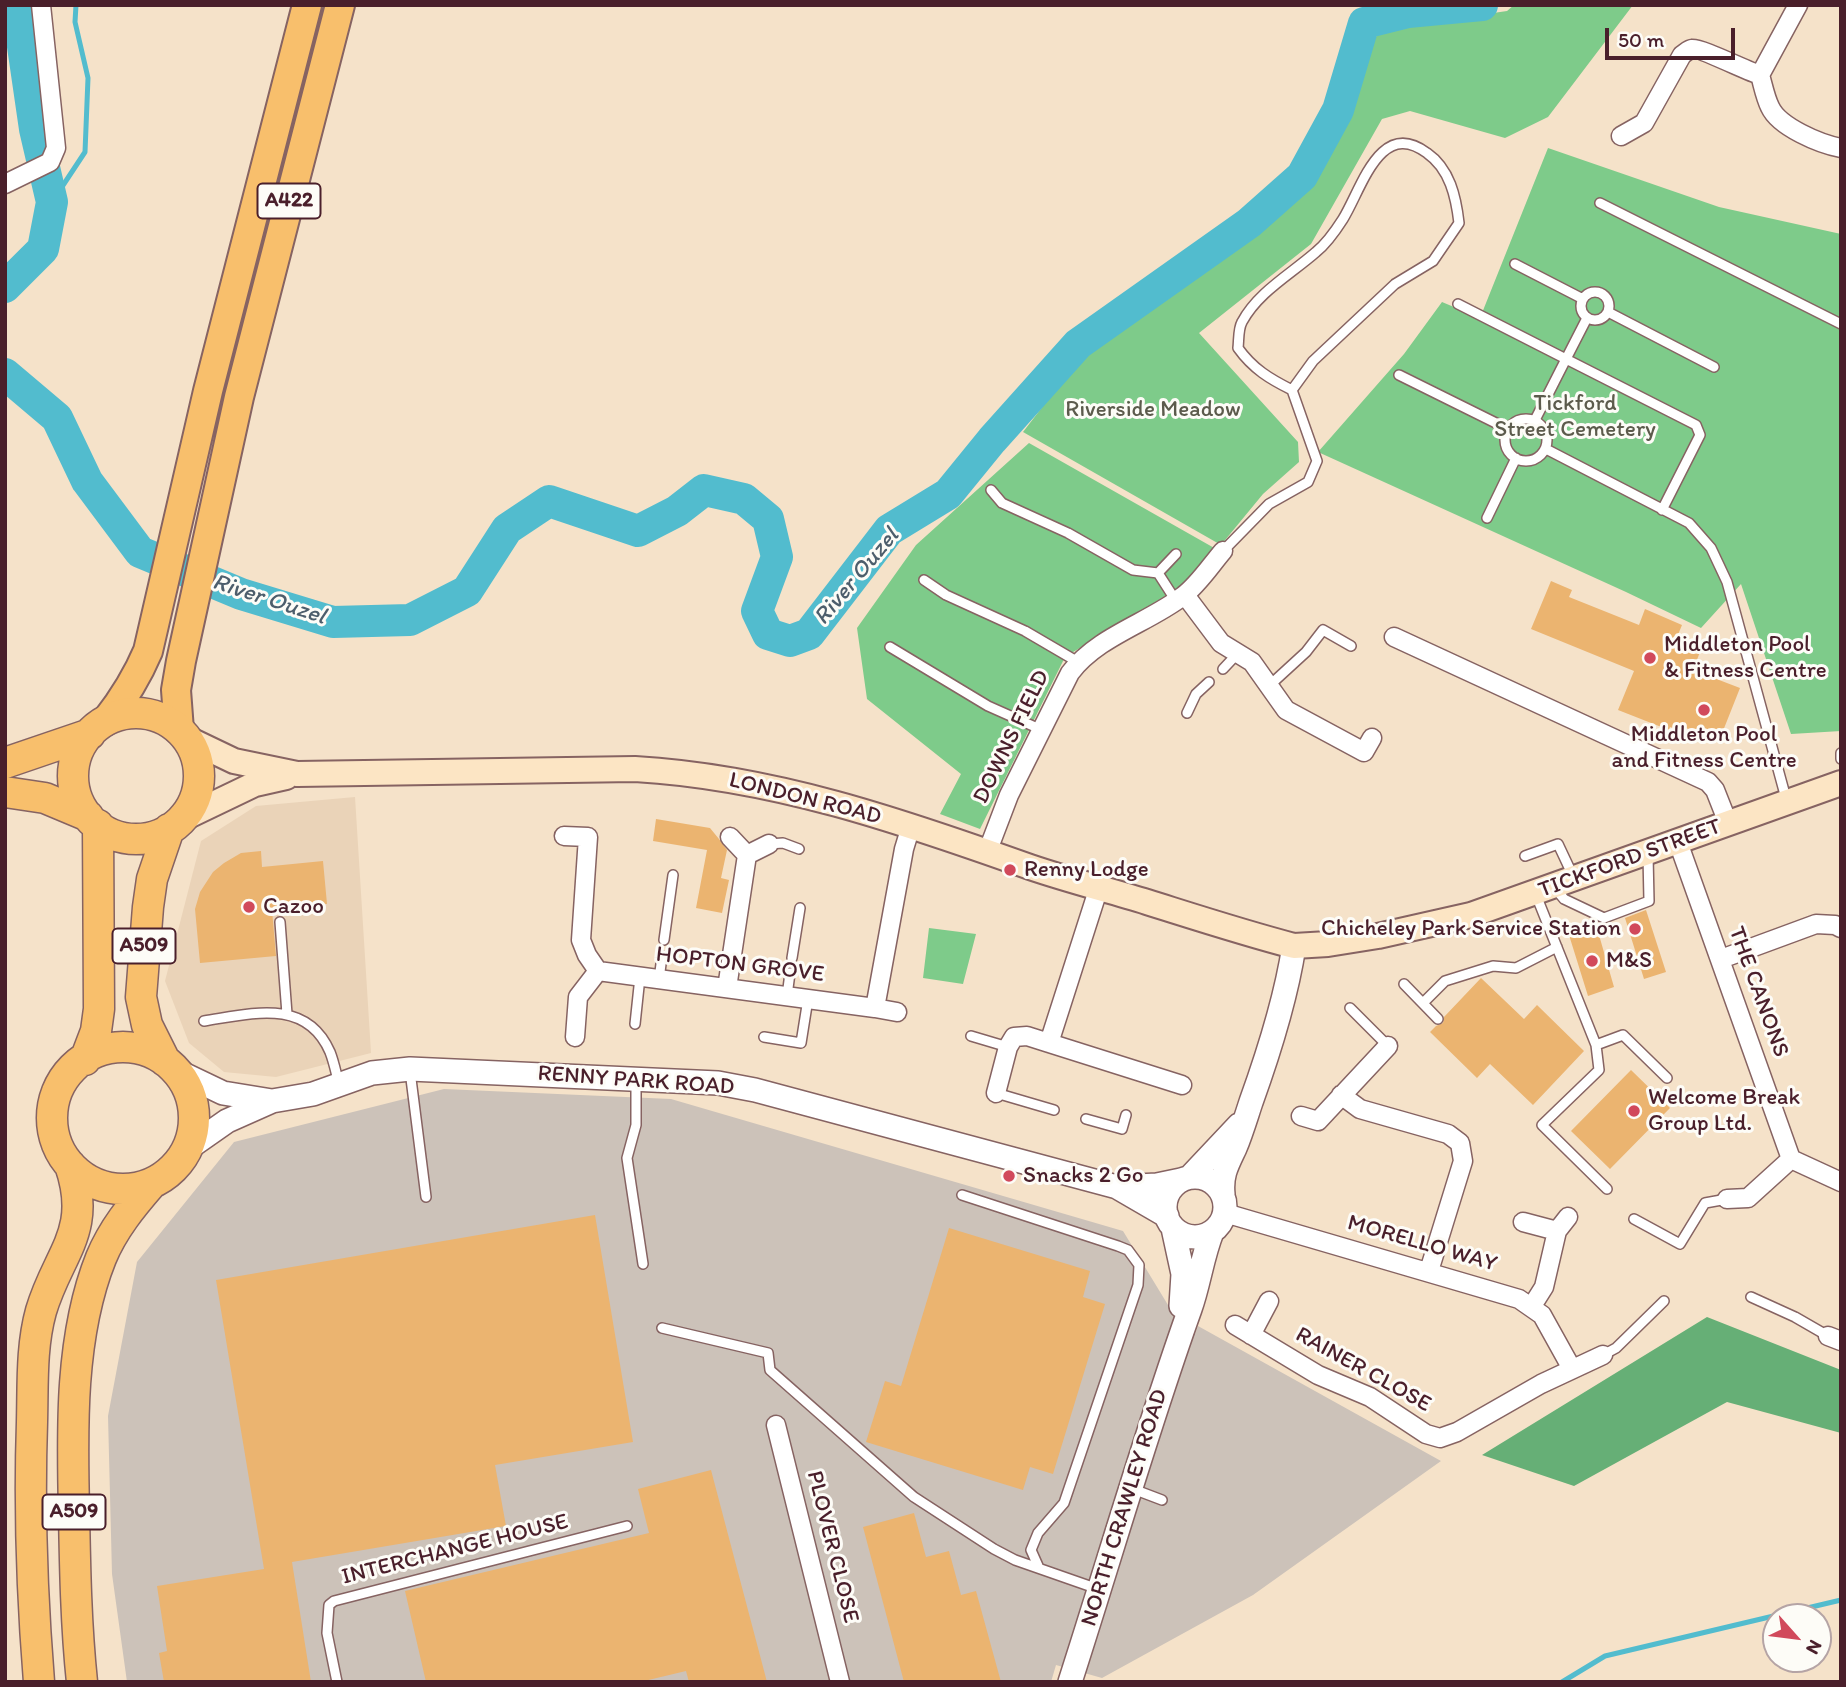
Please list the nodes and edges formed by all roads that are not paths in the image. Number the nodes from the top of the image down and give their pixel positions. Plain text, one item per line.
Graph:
1 (41, 5) edge
2 (307, 5) edge
3 (340, 5) edge
4 (1798, 5) edge
5 (1760, 75) junction
6 (1621, 136) dead end
7 (1841, 148) edge
8 (5, 184) edge
9 (1600, 203) dead end
10 (1515, 264) dead end
11 (1583, 299) junction
12 (1458, 304) dead end
13 (1608, 312) junction
14 (1587, 318) junction
15 (1841, 324) edge
16 (1566, 359) junction
17 (1714, 367) dead end
18 (1399, 375) dead end
19 (1292, 390) junction
20 (1535, 420) junction
21 (1508, 429) junction
22 (1546, 449) junction
23 (1516, 458) junction
24 (990, 490) dead end
25 (1662, 510) junction
26 (1487, 518) dead end
27 (1223, 551) joint
28 (1176, 554) dead end
29 (1158, 573) junction
30 (924, 580) dead end
31 (1180, 598) junction
32 (1394, 637) dead end
33 (1352, 646) dead end
34 (890, 647) dead end
35 (1238, 653) junction
36 (1078, 662) junction
37 (1223, 669) dead end
38 (1209, 682) dead end
39 (1270, 685) junction
40 (1187, 713) dead end
41 (98, 727) junction
42 (1042, 730) junction
43 (182, 734) junction
44 (1372, 738) dead end
45 (1841, 753) edge
46 (1841, 759) edge
47 (5, 763) edge
48 (297, 774) junction
49 (1841, 783) edge
50 (5, 792) edge
51 (1787, 802) junction
52 (93, 821) junction
53 (1728, 823) junction
54 (175, 825) junction
55 (911, 826) junction
56 (564, 836) dead end
57 (730, 837) dead end
58 (1678, 842) junction
59 (769, 844) joint
60 (799, 849) dead end
61 (988, 850) junction
62 (1648, 854) junction
63 (747, 855) junction
64 (1525, 856) dead end
65 (673, 875) dead end
66 (1099, 887) junction
67 (1555, 887) junction
68 (800, 908) dead end
69 (281, 922) dead end
70 (1841, 928) edge
71 (664, 940) dead end
72 (1294, 946) junction
73 (1557, 947) junction
74 (662, 956) dead end
75 (792, 958) dead end
76 (1721, 959) junction
77 (598, 971) junction
78 (790, 973) dead end
79 (640, 977) junction
80 (659, 980) junction
81 (1404, 984) dead end
82 (727, 988) junction
83 (787, 996) junction
84 (808, 999) junction
85 (1423, 1003) junction
86 (875, 1008) junction
87 (1350, 1008) dead end
88 (897, 1012) dead end
89 (287, 1014) junction
90 (1438, 1018) dead end
91 (204, 1021) dead end
92 (635, 1024) dead end
93 (971, 1036) dead end
94 (575, 1037) dead end
95 (764, 1037) dead end
96 (1049, 1043) junction
97 (1596, 1045) junction
98 (1388, 1046) joint
99 (1008, 1047) junction
100 (85, 1060) junction
101 (171, 1066) junction
102 (410, 1069) junction
103 (636, 1078) junction
104 (1667, 1078) dead end
105 (339, 1085) junction
106 (1182, 1085) dead end
107 (996, 1093) joint
108 (1341, 1095) junction
109 (272, 1101) junction
110 (1054, 1110) dead end
111 (1126, 1115) dead end
112 (1301, 1116) dead end
113 (1086, 1119) dead end
114 (1243, 1121) junction
115 (187, 1149) junction
116 (1791, 1159) junction
117 (70, 1165) junction
118 (1185, 1179) junction
119 (1841, 1182) edge
120 (152, 1183) junction
121 (1117, 1187) junction
122 (1606, 1189) dead end
123 (962, 1195) dead end
124 (426, 1197) dead end
125 (1727, 1199) joint
126 (1220, 1213) junction
127 (1568, 1217) dead end
128 (1634, 1219) dead end
129 (1170, 1222) junction
130 (1523, 1222) dead end
131 (1557, 1231) junction
132 (643, 1264) dead end
133 (1429, 1271) junction
134 (1751, 1297) dead end
135 (1269, 1301) dead end
136 (1664, 1301) dead end
137 (1532, 1307) junction
138 (662, 1328) dead end
139 (1179, 1333) junction
140 (1835, 1339) edge
141 (1603, 1355) joint
142 (1572, 1369) junction
143 (776, 1425) dead end
144 (1131, 1488) junction
145 (1162, 1500) dead end
146 (627, 1526) dead end
147 (1039, 1568) junction
148 (1099, 1590) junction
149 (39, 1682) edge
150 (82, 1682) edge
151 (337, 1682) edge
152 (840, 1682) edge
153 (1070, 1682) edge

1 - 8 street
2 - 41 main road, A422
3 - 43 main road, A422
4 - 5 street
5 - 6 street
5 - 7 street
9 - 15 lane
10 - 11 lane
11 - 13 lane
11 - 14 lane
12 - 16 lane
13 - 14 lane
13 - 17 lane
14 - 16 lane
16 - 20 lane
16 - 25 lane
18 - 21 lane
19 - 19 lane
19 - 27 lane
20 - 21 lane
20 - 22 lane
21 - 23 lane
22 - 23 lane
22 - 25 lane
23 - 26 lane
24 - 29 lane
25 - 51 lane
27 - 31 street, DOWNS FIELD
28 - 29 lane
29 - 31 lane
30 - 36 lane
31 - 35 street
31 - 36 street, DOWNS FIELD
32 - 53 street
33 - 39 lane
34 - 42 lane
35 - 37 lane
35 - 39 street
36 - 42 street, DOWNS FIELD
38 - 40 lane
39 - 44 street
41 - 43 highway
41 - 47 highway
41 - 52 highway
42 - 61 street, DOWNS FIELD
43 - 48 main road, LONDON ROAD
43 - 54 highway
45 - 46 lane
48 - 54 main road, LONDON ROAD
48 - 55 main road, LONDON ROAD
49 - 51 main road, TICKFORD STREET
50 - 52 highway
51 - 53 main road, TICKFORD STREET
52 - 54 highway
52 - 100 highway, A509
53 - 58 main road, TICKFORD STREET
54 - 101 highway, A509
55 - 61 main road, LONDON ROAD
55 - 86 street
56 - 77 street
57 - 63 street
58 - 62 main road, TICKFORD STREET
58 - 76 street, THE CANONS
59 - 60 lane
59 - 63 street
61 - 66 main road, LONDON ROAD
62 - 67 main road, TICKFORD STREET
62 - 67 lane
63 - 82 street
64 - 67 lane
65 - 71 lane
66 - 72 main road, LONDON ROAD
66 - 96 street
67 - 72 main road, TICKFORD STREET
67 - 73 lane
68 - 75 lane
69 - 89 lane
70 - 76 street
72 - 114 street, NORTH CRAWLEY ROAD
73 - 85 lane
73 - 97 lane
74 - 80 lane
76 - 116 street, THE CANONS
77 - 79 street, HOPTON GROVE
77 - 94 street
78 - 83 lane
79 - 80 street, HOPTON GROVE
79 - 92 lane
80 - 82 street, HOPTON GROVE
81 - 85 lane
82 - 83 street, HOPTON GROVE
83 - 84 street, HOPTON GROVE
84 - 86 street, HOPTON GROVE
84 - 95 lane
85 - 90 lane
86 - 88 street, HOPTON GROVE
87 - 98 lane
89 - 91 lane
89 - 105 lane
93 - 99 lane
96 - 99 street
96 - 106 street
97 - 104 lane
97 - 122 lane
98 - 108 street
99 - 107 street
100 - 101 highway
100 - 117 highway
101 - 109 street, RENNY PARK ROAD
101 - 115 highway
102 - 103 street, RENNY PARK ROAD
102 - 105 street, RENNY PARK ROAD
102 - 124 lane
103 - 121 street, RENNY PARK ROAD
103 - 132 lane
105 - 109 street, RENNY PARK ROAD
107 - 110 lane
108 - 112 street
108 - 133 street
109 - 115 street, RENNY PARK ROAD
111 - 113 lane
114 - 118 street, NORTH CRAWLEY ROAD
114 - 126 street, NORTH CRAWLEY ROAD
115 - 120 highway
116 - 119 street
116 - 125 street
117 - 120 highway
117 - 149 highway, A509
118 - 121 street, RENNY PARK ROAD
118 - 126 street
118 - 129 street
120 - 150 highway, A509
121 - 129 street, RENNY PARK ROAD
123 - 147 lane
125 - 128 lane
126 - 129 street
126 - 133 street, MORELLO WAY
126 - 139 street, NORTH CRAWLEY ROAD
127 - 131 street
129 - 139 street, NORTH CRAWLEY ROAD
130 - 131 street
131 - 137 street
133 - 137 street, MORELLO WAY
134 - 140 lane
135 - 142 street, RAINER CLOSE
136 - 141 lane
137 - 142 street, MORELLO WAY
138 - 147 lane
139 - 144 street, NORTH CRAWLEY ROAD
141 - 142 street, RAINER CLOSE
143 - 152 street, PLOVER CLOSE
144 - 145 lane
144 - 148 street, NORTH CRAWLEY ROAD
146 - 151 lane, INTERCHANGE HOUSE
147 - 148 lane
148 - 153 street, NORTH CRAWLEY ROAD

